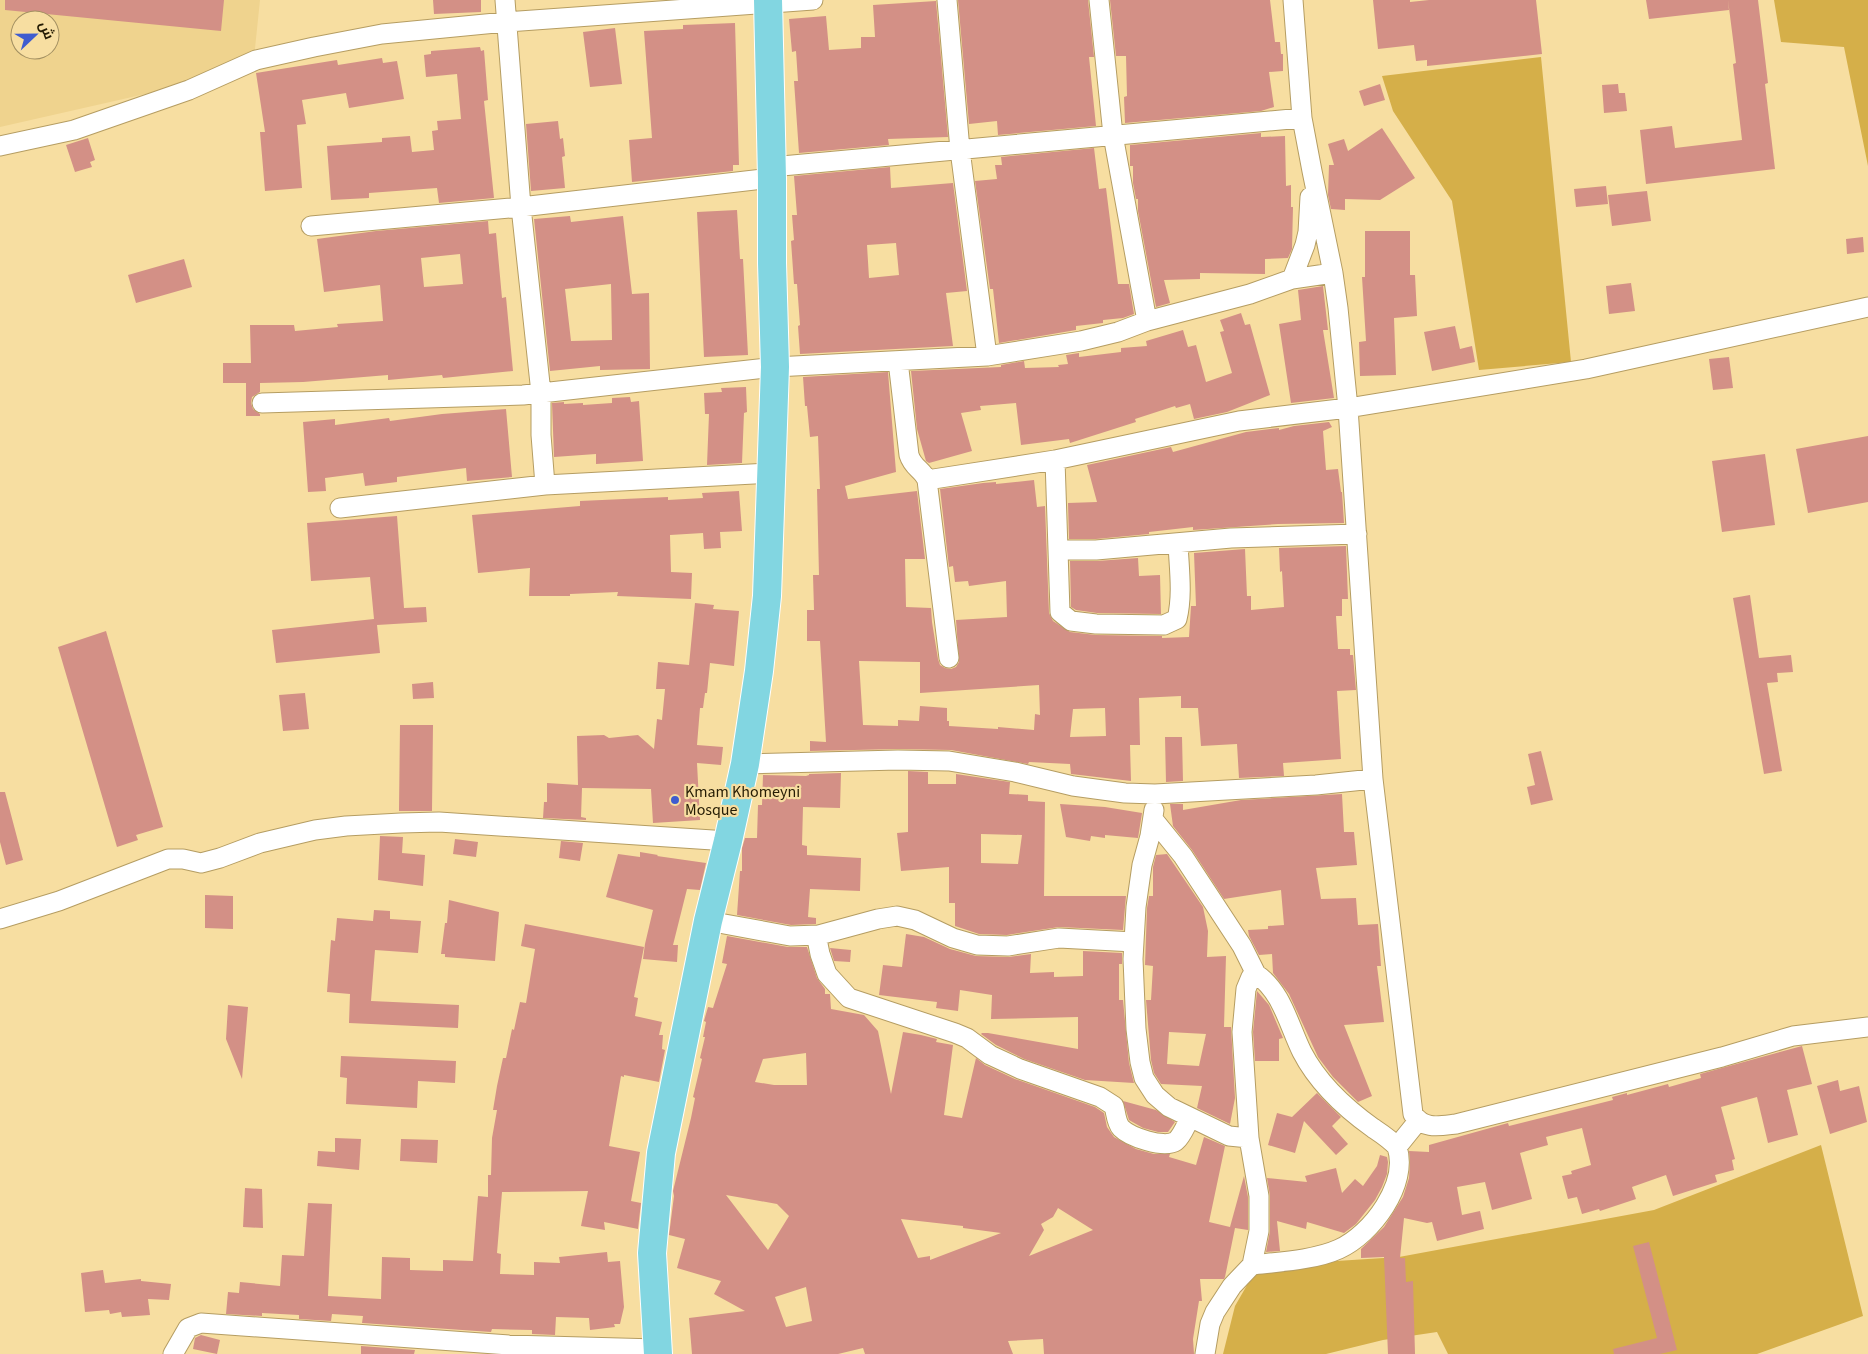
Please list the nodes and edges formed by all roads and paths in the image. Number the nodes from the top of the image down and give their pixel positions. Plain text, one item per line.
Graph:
1 (505, 0) edge
2 (813, 0) edge
3 (947, 0) edge
4 (1099, 0) edge
5 (1293, 0) edge
6 (768, 2) edge
7 (506, 22) junction
8 (1302, 118) junction
9 (1114, 134) junction
10 (0, 146) edge
11 (960, 150) junction
12 (1312, 171) junction
13 (771, 173) junction
14 (521, 207) junction
15 (311, 226) dead end
16 (1333, 273) junction
17 (1292, 279) junction
18 (1868, 307) edge
19 (1147, 321) junction
20 (987, 356) junction
21 (898, 361) junction
22 (775, 367) junction
23 (541, 393) junction
24 (262, 404) dead end
25 (1348, 408) junction
26 (1055, 460) junction
27 (772, 473) junction
28 (927, 480) junction
29 (545, 485) junction
30 (340, 508) dead end
31 (1357, 534) junction
32 (1178, 543) junction
33 (1058, 550) junction
34 (949, 658) dead end
35 (745, 764) junction
36 (1373, 779) junction
37 (1155, 794) junction
38 (1153, 819) junction
39 (728, 841) junction
40 (0, 919) edge
41 (708, 921) junction
42 (819, 935) junction
43 (1134, 942) junction
44 (1256, 974) junction
45 (1868, 1027) edge
46 (1190, 1118) junction
47 (1418, 1121) junction
48 (1249, 1138) junction
49 (1398, 1147) junction
50 (1252, 1265) junction
51 (574, 1350) edge
52 (658, 1351) edge
53 (173, 1354) edge
54 (1205, 1354) edge

1 - 7 street
2 - 6 street
3 - 11 street
4 - 9 street
5 - 8 street
6 - 7 street
6 - 13 main road
7 - 10 street
7 - 14 street
8 - 9 street
8 - 12 street
9 - 11 street
9 - 19 street
11 - 13 street
11 - 20 street
12 - 16 street
12 - 17 street
13 - 14 street
13 - 22 main road
14 - 15 street
14 - 23 street
16 - 17 street
16 - 25 street
17 - 19 street
18 - 25 street
19 - 20 street
20 - 21 street
21 - 22 street
21 - 28 street
22 - 23 street
22 - 27 main road
23 - 24 street
23 - 29 street
25 - 26 street
25 - 31 street
26 - 28 street
26 - 33 street
27 - 29 street
27 - 35 main road
28 - 34 street
29 - 30 street
31 - 32 street
31 - 36 street
32 - 33 street
32 - 33 street
35 - 37 street
35 - 39 main road
36 - 37 street
36 - 47 street
37 - 38 street
38 - 43 street
38 - 44 street
39 - 40 street
39 - 41 main road
41 - 42 street
41 - 52 main road
42 - 43 street
42 - 46 street
43 - 46 street
44 - 48 street
44 - 49 street
45 - 47 street
46 - 48 street
47 - 49 street
48 - 50 street
49 - 50 street
50 - 54 street
51 - 52 street
51 - 53 street

